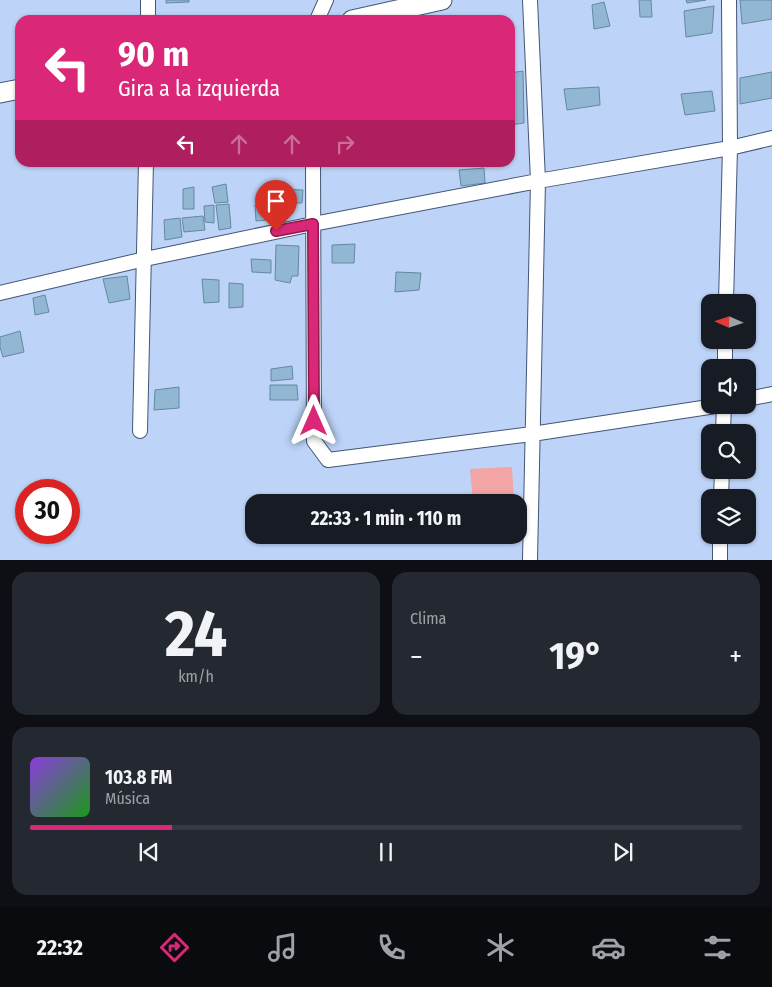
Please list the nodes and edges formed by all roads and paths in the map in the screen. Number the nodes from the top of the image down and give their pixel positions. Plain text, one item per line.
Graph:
1 (148, 0) edge
2 (326, 0) edge
3 (442, 0) edge
4 (530, 0) edge
5 (729, 0) edge
6 (148, 15) edge
7 (319, 15) edge
8 (374, 15) edge
9 (15, 91) edge
10 (0, 94) edge
11 (772, 138) edge
12 (730, 148) junction
13 (146, 167) edge
14 (313, 167) edge
15 (538, 181) junction
16 (313, 224) junction
17 (145, 259) junction
18 (0, 293) edge
19 (726, 294) edge
20 (772, 394) edge
21 (756, 397) edge
22 (701, 408) edge
23 (140, 431) dead end
24 (532, 434) junction
25 (720, 544) edge
26 (530, 560) edge
27 (720, 560) edge

1 - 6 street
2 - 7 street
3 - 8 main road
4 - 15 street
5 - 12 street
9 - 10 main road
11 - 12 street
12 - 15 street
12 - 19 street
13 - 17 street
14 - 16 street
15 - 16 street
15 - 24 street
16 - 17 street
16 - 24 street
17 - 18 street
17 - 23 street
20 - 21 street
22 - 24 street
24 - 26 street
25 - 27 street

